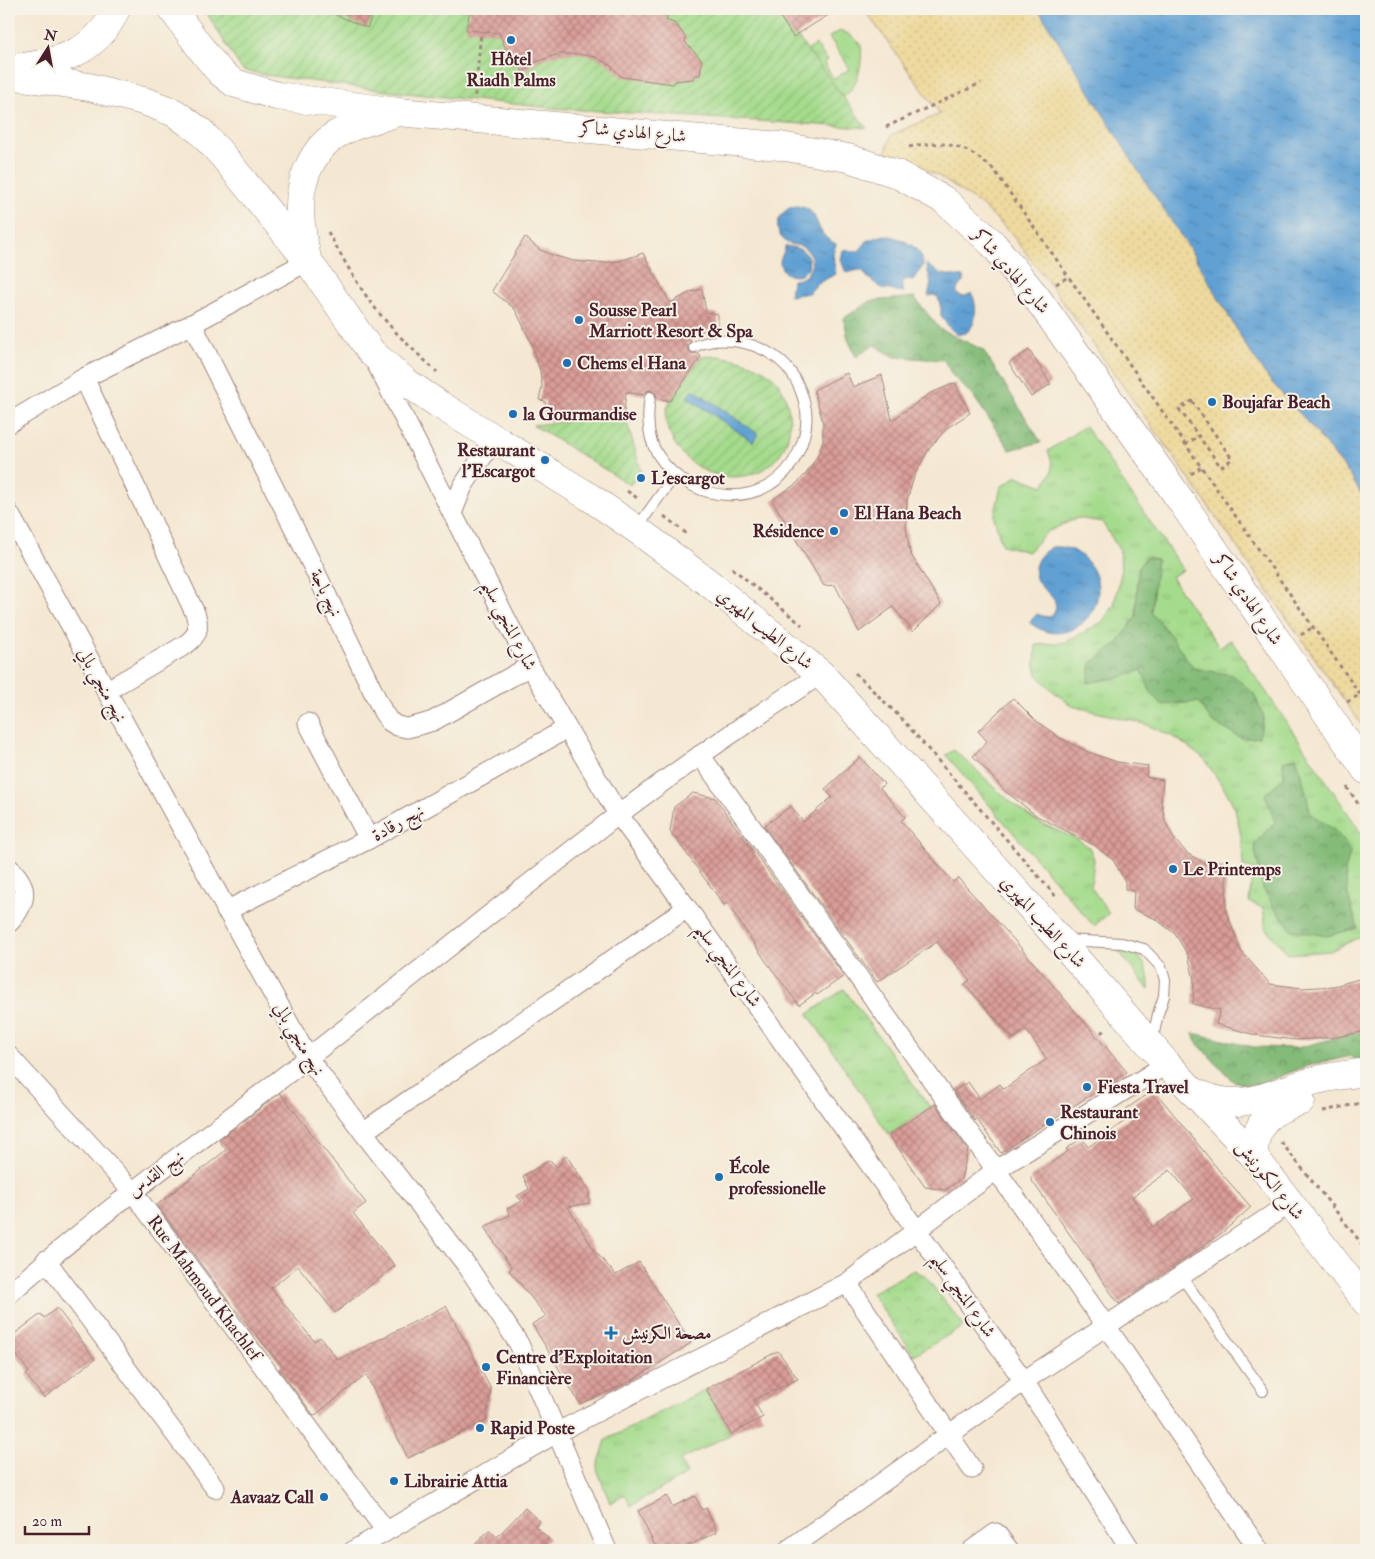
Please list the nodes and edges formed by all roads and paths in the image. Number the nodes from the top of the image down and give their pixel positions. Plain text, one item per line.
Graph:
1 (116, 9) edge
2 (172, 9) edge
3 (481, 32) dead end
4 (9, 68) edge
5 (9, 74) edge
6 (981, 83) dead end
7 (475, 90) dead end
8 (398, 112) junction
9 (886, 127) dead end
10 (909, 147) dead end
11 (308, 261) junction
12 (192, 324) junction
13 (694, 347) dead end
14 (372, 353) junction
15 (84, 378) junction
16 (650, 397) dead end
17 (9, 423) edge
18 (1199, 436) junction
19 (494, 439) junction
20 (1186, 445) junction
21 (675, 475) junction
22 (9, 513) edge
23 (452, 514) junction
24 (636, 530) junction
25 (530, 666) junction
26 (821, 674) junction
27 (106, 691) junction
28 (1366, 691) edge
29 (1360, 694) junction
30 (1346, 702) dead end
31 (1366, 703) edge
32 (308, 723) dead end
33 (566, 729) junction
34 (700, 755) junction
35 (1366, 770) edge
36 (618, 814) junction
37 (369, 839) junction
38 (9, 868) edge
39 (687, 908) junction
40 (226, 911) junction
41 (9, 923) edge
42 (1060, 940) junction
43 (1159, 1055) junction
44 (9, 1056) edge
45 (308, 1058) junction
46 (1366, 1072) edge
47 (1190, 1088) junction
48 (1366, 1089) edge
49 (1366, 1102) edge
50 (1322, 1111) dead end
51 (363, 1132) junction
52 (1276, 1137) dead end
53 (1254, 1156) junction
54 (996, 1170) junction
55 (132, 1192) junction
56 (1290, 1203) junction
57 (916, 1229) junction
58 (1366, 1249) edge
59 (46, 1260) junction
60 (1181, 1276) junction
61 (847, 1283) junction
62 (9, 1294) edge
63 (1366, 1302) edge
64 (1106, 1326) junction
65 (1024, 1381) junction
66 (1263, 1391) dead end
67 (558, 1432) junction
68 (950, 1435) junction
69 (972, 1469) dead end
70 (215, 1488) dead end
71 (386, 1531) junction
72 (354, 1550) edge
73 (607, 1550) edge
74 (788, 1550) edge
75 (972, 1550) edge
76 (1010, 1550) edge
77 (1131, 1550) edge
78 (1259, 1550) edge

1 - 4 main road
2 - 8 main road, شارع الهادي شاكر
3 - 7 path
5 - 11 main road, شارع الطيب المهيري
6 - 9 path
8 - 11 main road
8 - 35 main road, شارع الهادي شاكر
10 - 20 path
11 - 12 street
11 - 14 main road, شارع الطيب المهيري
12 - 15 street
12 - 25 street, نهج باجة
13 - 21 lane
14 - 19 main road, شارع الطيب المهيري
14 - 23 street, شارع المنجي سليم
15 - 17 street
15 - 27 street
16 - 21 lane
18 - 18 path
18 - 20 path
19 - 23 street
19 - 24 main road, شارع الطيب المهيري
20 - 29 path
21 - 24 lane
22 - 27 street, نهج منجي بالي
23 - 25 street, شارع المنجي سليم
24 - 26 main road, شارع الطيب المهيري
25 - 33 street, شارع المنجي سليم
26 - 34 street, نهج القدس
26 - 42 main road, شارع الطيب المهيري
27 - 40 street, نهج منجي بالي
28 - 29 path
29 - 30 path
29 - 31 path
32 - 37 street
33 - 36 street, شارع المنجي سليم
33 - 37 street, نهج رقادة
34 - 36 street, نهج القدس
34 - 54 street
36 - 39 street, شارع المنجي سليم
36 - 45 street, نهج القدس
37 - 40 street, نهج رقادة
38 - 41 street
39 - 51 street
39 - 57 street, شارع المنجي سليم
40 - 45 street, نهج منجي بالي
42 - 43 main road, شارع الطيب المهيري
42 - 43 lane
43 - 47 main road, شارع الكورنيش
43 - 54 street
44 - 55 street, Rue Mahmoud Khachlef
45 - 51 street, نهج منجي بالي
45 - 55 street, نهج القدس
46 - 47 main road
47 - 53 main road, شارع الكورنيش
48 - 53 main road
49 - 50 path
51 - 67 street, نهج منجي بالي
52 - 58 path
53 - 56 main road, شارع الكورنيش
54 - 57 street
54 - 64 street
55 - 59 street, نهج القدس
55 - 71 street, Rue Mahmoud Khachlef
56 - 60 street
56 - 63 main road, شارع الكورنيش
57 - 61 street
57 - 65 street, شارع المنجي سليم
59 - 62 street, نهج القدس
59 - 70 street
60 - 64 street
60 - 66 lane
61 - 67 street
61 - 68 street
64 - 65 street
64 - 78 street
65 - 68 street
65 - 77 street, شارع المنجي سليم
67 - 71 street
67 - 73 street, نهج منجي بالي
68 - 69 street
68 - 74 street
71 - 72 street
75 - 76 street

